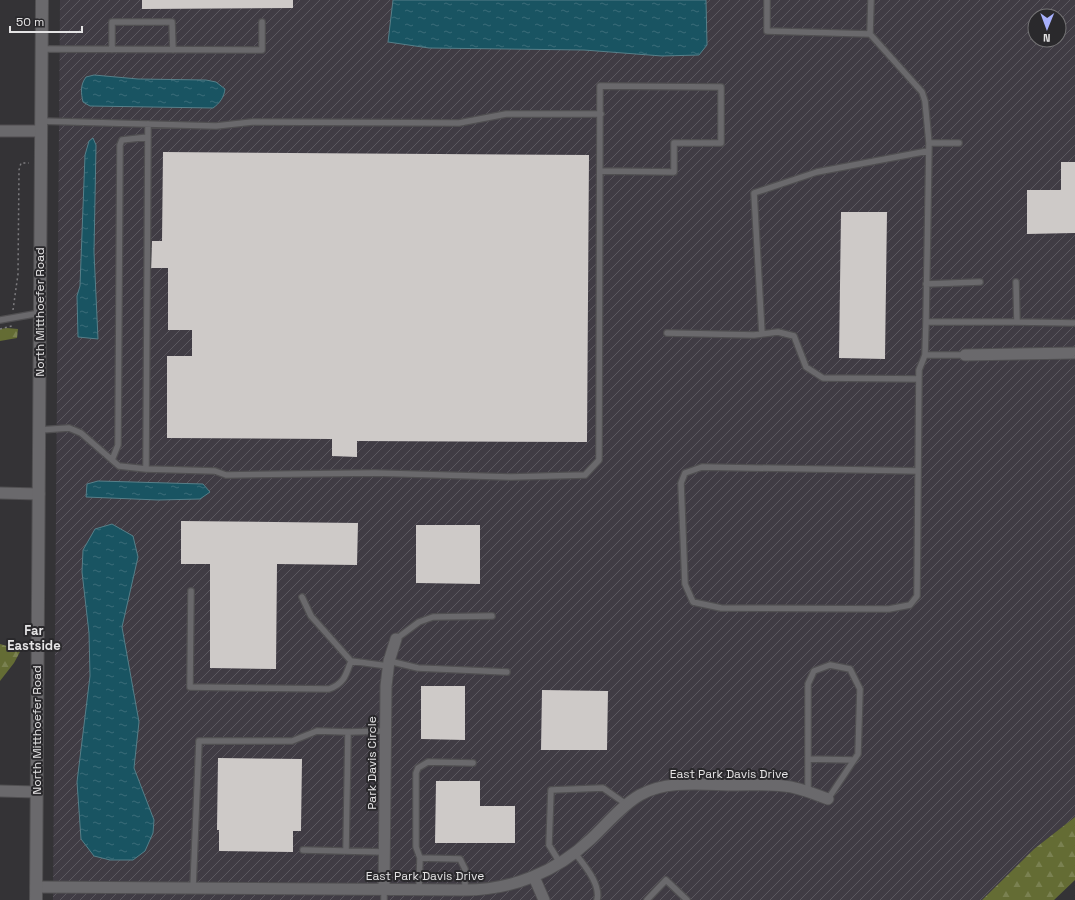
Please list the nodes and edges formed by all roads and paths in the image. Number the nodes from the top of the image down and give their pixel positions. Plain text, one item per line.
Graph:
1 (42, 0) edge
2 (767, 0) edge
3 (871, 0) edge
4 (262, 22) dead end
5 (870, 34) junction
6 (42, 49) junction
7 (112, 50) junction
8 (173, 50) junction
9 (601, 114) junction
10 (148, 124) junction
11 (41, 126) junction
12 (0, 131) edge
13 (148, 137) junction
14 (928, 143) junction
15 (959, 143) dead end
16 (928, 151) junction
17 (33, 163) dead end
18 (600, 171) junction
19 (980, 282) dead end
20 (1016, 282) dead end
21 (926, 284) junction
22 (13, 312) dead end
23 (40, 313) junction
24 (0, 320) edge
25 (926, 322) junction
26 (1017, 322) junction
27 (1075, 322) edge
28 (13, 326) dead end
29 (0, 329) edge
30 (667, 333) dead end
31 (762, 334) junction
32 (1075, 354) edge
33 (925, 355) junction
34 (965, 355) joint
35 (919, 380) junction
36 (39, 430) junction
37 (112, 460) junction
38 (146, 469) junction
39 (918, 471) junction
40 (0, 493) edge
41 (38, 494) junction
42 (191, 591) dead end
43 (302, 597) dead end
44 (492, 616) dead end
45 (396, 639) joint
46 (351, 661) junction
47 (388, 663) junction
48 (507, 672) dead end
49 (385, 731) junction
50 (348, 732) junction
51 (808, 758) junction
52 (853, 760) junction
53 (473, 763) dead end
54 (0, 791) edge
55 (36, 792) junction
56 (808, 792) junction
57 (828, 799) joint
58 (626, 804) junction
59 (302, 850) dead end
60 (346, 851) junction
61 (384, 852) junction
62 (575, 853) junction
63 (420, 858) junction
64 (560, 863) junction
65 (534, 877) junction
66 (36, 887) junction
67 (193, 888) junction
68 (419, 889) junction
69 (465, 890) junction
70 (384, 894) edge
71 (36, 900) edge
72 (544, 900) edge
73 (597, 900) edge
74 (647, 900) edge
75 (686, 900) edge

1 - 6 main road, North Mitthoefer Road
2 - 5 lane
3 - 5 lane
4 - 8 lane
5 - 14 lane
6 - 7 lane
6 - 11 main road, North Mitthoefer Road
7 - 8 lane
7 - 8 lane
9 - 10 lane
9 - 18 lane
9 - 18 lane
10 - 11 lane
10 - 13 lane
11 - 12 street
11 - 23 main road, North Mitthoefer Road
13 - 37 lane
13 - 38 lane
14 - 15 lane
14 - 16 lane
16 - 21 lane
16 - 31 lane
17 - 22 path
18 - 38 lane
19 - 21 lane
20 - 26 lane
21 - 25 lane
23 - 24 lane
23 - 36 main road, North Mitthoefer Road
25 - 26 lane
25 - 33 lane
26 - 27 lane
28 - 29 path
30 - 31 lane
31 - 35 lane
32 - 34 street
33 - 34 lane
33 - 35 lane
35 - 39 lane
36 - 37 lane
36 - 41 main road, North Mitthoefer Road
37 - 38 lane
39 - 39 lane
40 - 41 street
41 - 55 main road, North Mitthoefer Road
42 - 46 lane
43 - 46 lane
44 - 45 lane
45 - 47 street, Park Davis Circle
46 - 47 lane
47 - 48 lane
47 - 49 street, Park Davis Circle
49 - 50 lane
49 - 61 street, Park Davis Circle
50 - 60 lane
50 - 67 lane
51 - 52 lane
51 - 52 lane
51 - 56 lane
52 - 57 lane
53 - 63 lane
54 - 55 street
55 - 66 main road, North Mitthoefer Road
56 - 57 street, East Park Davis Drive
56 - 58 street, East Park Davis Drive
58 - 62 street, East Park Davis Drive
58 - 64 lane
59 - 60 lane
60 - 61 lane
61 - 70 street, Park Davis Circle
62 - 64 street, East Park Davis Drive
62 - 73 lane
63 - 68 lane
63 - 69 lane
64 - 65 street, East Park Davis Drive
65 - 69 street, East Park Davis Drive
65 - 72 street
66 - 67 street, East Park Davis Drive
66 - 71 main road, North Mitthoefer Road
67 - 70 street, East Park Davis Drive
68 - 69 street, East Park Davis Drive
68 - 70 street, East Park Davis Drive
74 - 75 lane

